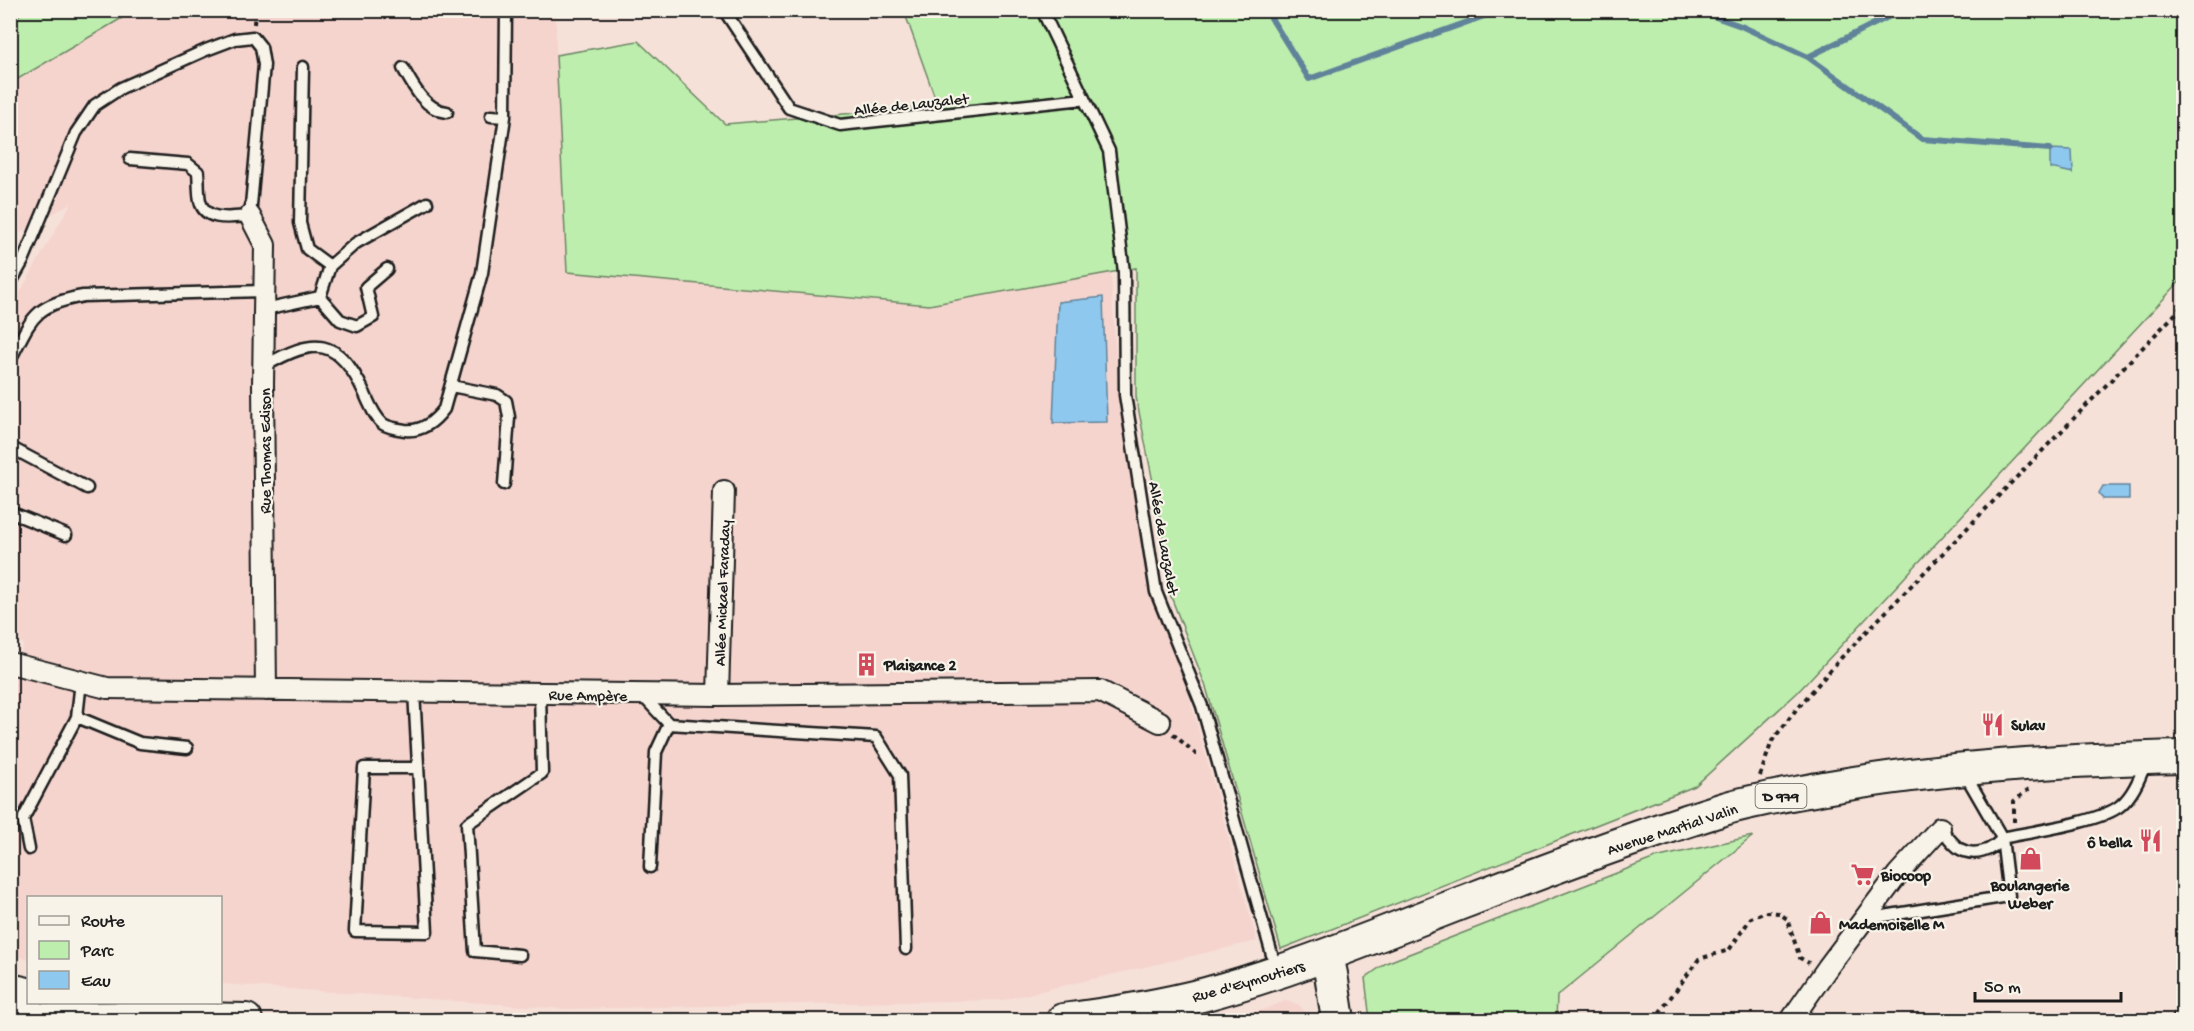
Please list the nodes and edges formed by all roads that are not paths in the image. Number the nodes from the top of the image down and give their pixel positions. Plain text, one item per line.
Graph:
1 (506, 10) edge
2 (724, 10) edge
3 (1042, 10) edge
4 (303, 67) dead end
5 (404, 68) dead end
6 (1084, 99) junction
7 (447, 112) dead end
8 (491, 116) dead end
9 (505, 117) junction
10 (130, 159) dead end
11 (427, 203) dead end
12 (250, 216) junction
13 (330, 266) junction
14 (387, 269) dead end
15 (10, 284) edge
16 (320, 297) junction
17 (265, 300) junction
18 (10, 360) edge
19 (265, 366) junction
20 (451, 386) junction
21 (10, 447) edge
22 (504, 484) dead end
23 (87, 488) dead end
24 (724, 491) dead end
25 (10, 512) edge
26 (66, 535) dead end
27 (10, 663) edge
28 (81, 681) junction
29 (266, 690) junction
30 (414, 692) junction
31 (540, 693) junction
32 (641, 694) junction
33 (718, 695) junction
34 (77, 717) junction
35 (1160, 722) road end
36 (669, 724) junction
37 (187, 748) dead end
38 (2184, 757) edge
39 (2147, 758) junction
40 (418, 768) junction
41 (1961, 769) junction
42 (1940, 828) joint
43 (2002, 838) junction
44 (29, 849) dead end
45 (650, 867) dead end
46 (1865, 919) junction
47 (906, 949) dead end
48 (520, 955) dead end
49 (1327, 956) junction
50 (1277, 973) junction
51 (10, 990) edge
52 (27, 994) edge
53 (75, 1004) edge
54 (139, 1018) junction
55 (10, 1020) edge
56 (246, 1020) edge
57 (1063, 1020) edge
58 (1338, 1020) edge
59 (1791, 1020) edge

1 - 9 lane
2 - 6 lane, Allée de Lauzalet
3 - 6 lane, Allée de Lauzalet
4 - 13 lane
5 - 7 lane
6 - 50 lane, Allée de Lauzalet
8 - 9 lane
9 - 20 lane
10 - 12 lane
11 - 13 lane
12 - 15 lane
12 - 17 street, Rue Thomas Edison
13 - 16 lane
14 - 16 lane
16 - 17 lane
17 - 18 lane
17 - 19 street, Rue Thomas Edison
19 - 20 lane
19 - 29 street, Rue Thomas Edison
20 - 22 lane
21 - 23 lane
24 - 33 street, Allée Mickael Faraday
25 - 26 lane
27 - 28 street, Rue Ampère
28 - 29 street, Rue Ampère
28 - 34 lane
29 - 30 street, Rue Ampère
30 - 31 street, Rue Ampère
30 - 40 lane
31 - 32 street, Rue Ampère
31 - 48 lane
32 - 33 street, Rue Ampère
32 - 36 lane
33 - 35 street, Rue Ampère
34 - 37 lane
34 - 44 lane
36 - 45 lane
36 - 47 lane
38 - 39 main road, D 979
39 - 41 main road, Avenue Martial Valin / D 979
39 - 43 lane
40 - 40 lane
41 - 43 lane
41 - 49 main road, Avenue Martial Valin / D 979
42 - 43 lane
42 - 46 street
43 - 46 lane
46 - 59 street
49 - 50 main road, Rue d'Eymoutiers / D 979
49 - 58 main road
50 - 57 main road, Rue d'Eymoutiers / D 979
51 - 52 main road
53 - 54 main road
54 - 55 main road
54 - 56 main road

